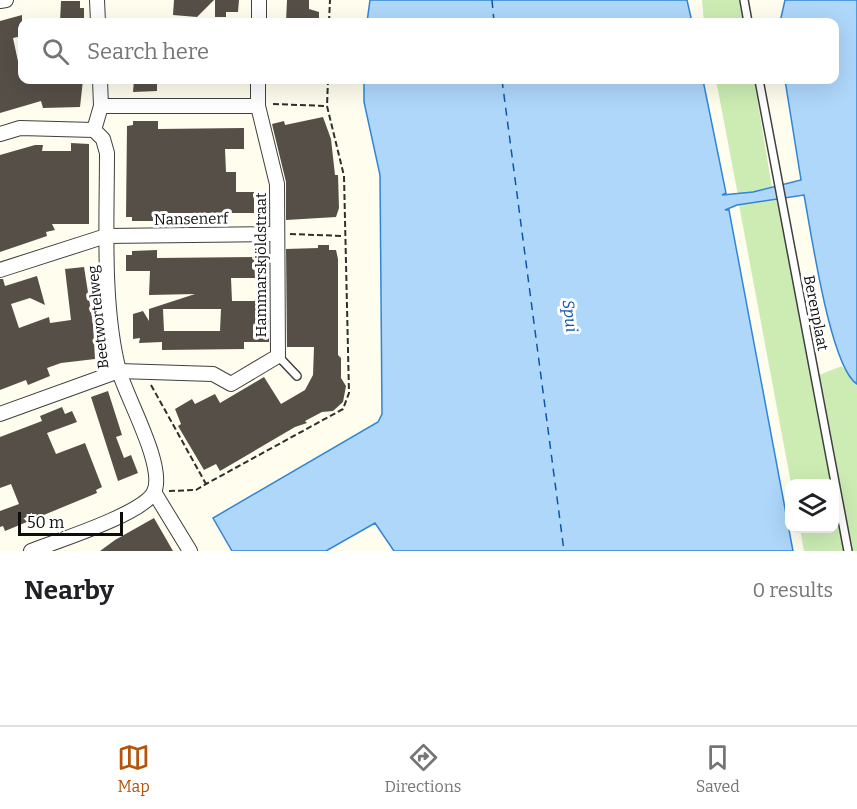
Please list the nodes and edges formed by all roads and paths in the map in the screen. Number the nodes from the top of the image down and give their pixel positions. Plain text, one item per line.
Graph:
1 (6, 0) edge
2 (97, 0) edge
3 (259, 0) edge
4 (330, 0) edge
5 (744, 0) edge
6 (0, 2) edge
7 (98, 18) edge
8 (259, 18) edge
9 (329, 18) edge
10 (747, 18) edge
11 (100, 84) edge
12 (258, 84) edge
13 (328, 84) edge
14 (760, 84) edge
15 (101, 106) junction
16 (258, 106) junction
17 (327, 106) junction
18 (94, 129) junction
19 (0, 134) edge
20 (276, 234) junction
21 (106, 236) junction
22 (344, 236) junction
23 (0, 270) edge
24 (278, 356) junction
25 (119, 371) junction
26 (144, 372) junction
27 (297, 376) dead end
28 (0, 414) edge
29 (206, 484) junction
30 (154, 492) junction
31 (31, 551) edge
32 (190, 551) edge
33 (848, 551) edge

1 - 6 street
2 - 7 street
3 - 8 street
4 - 9 path
5 - 10 lane
11 - 15 street
12 - 16 street, Hammarskjöldstraat
13 - 17 path
14 - 33 lane, Berenplaat
15 - 16 street
15 - 18 street
16 - 17 path
16 - 20 street, Hammarskjöldstraat
17 - 22 path
18 - 19 street
18 - 21 street, Beetwortelweg
20 - 21 street, Nansenerf
20 - 22 path
20 - 24 street, Hammarskjöldstraat
21 - 23 street, Nansenerf
21 - 25 street, Beetwortelweg
22 - 29 path
24 - 26 street, Hammarskjöldstraat
24 - 27 lane
25 - 26 street, Hammarskjöldstraat
25 - 28 street
25 - 30 street, Beetwortelweg
26 - 29 path
29 - 30 path
30 - 31 street
30 - 32 street

